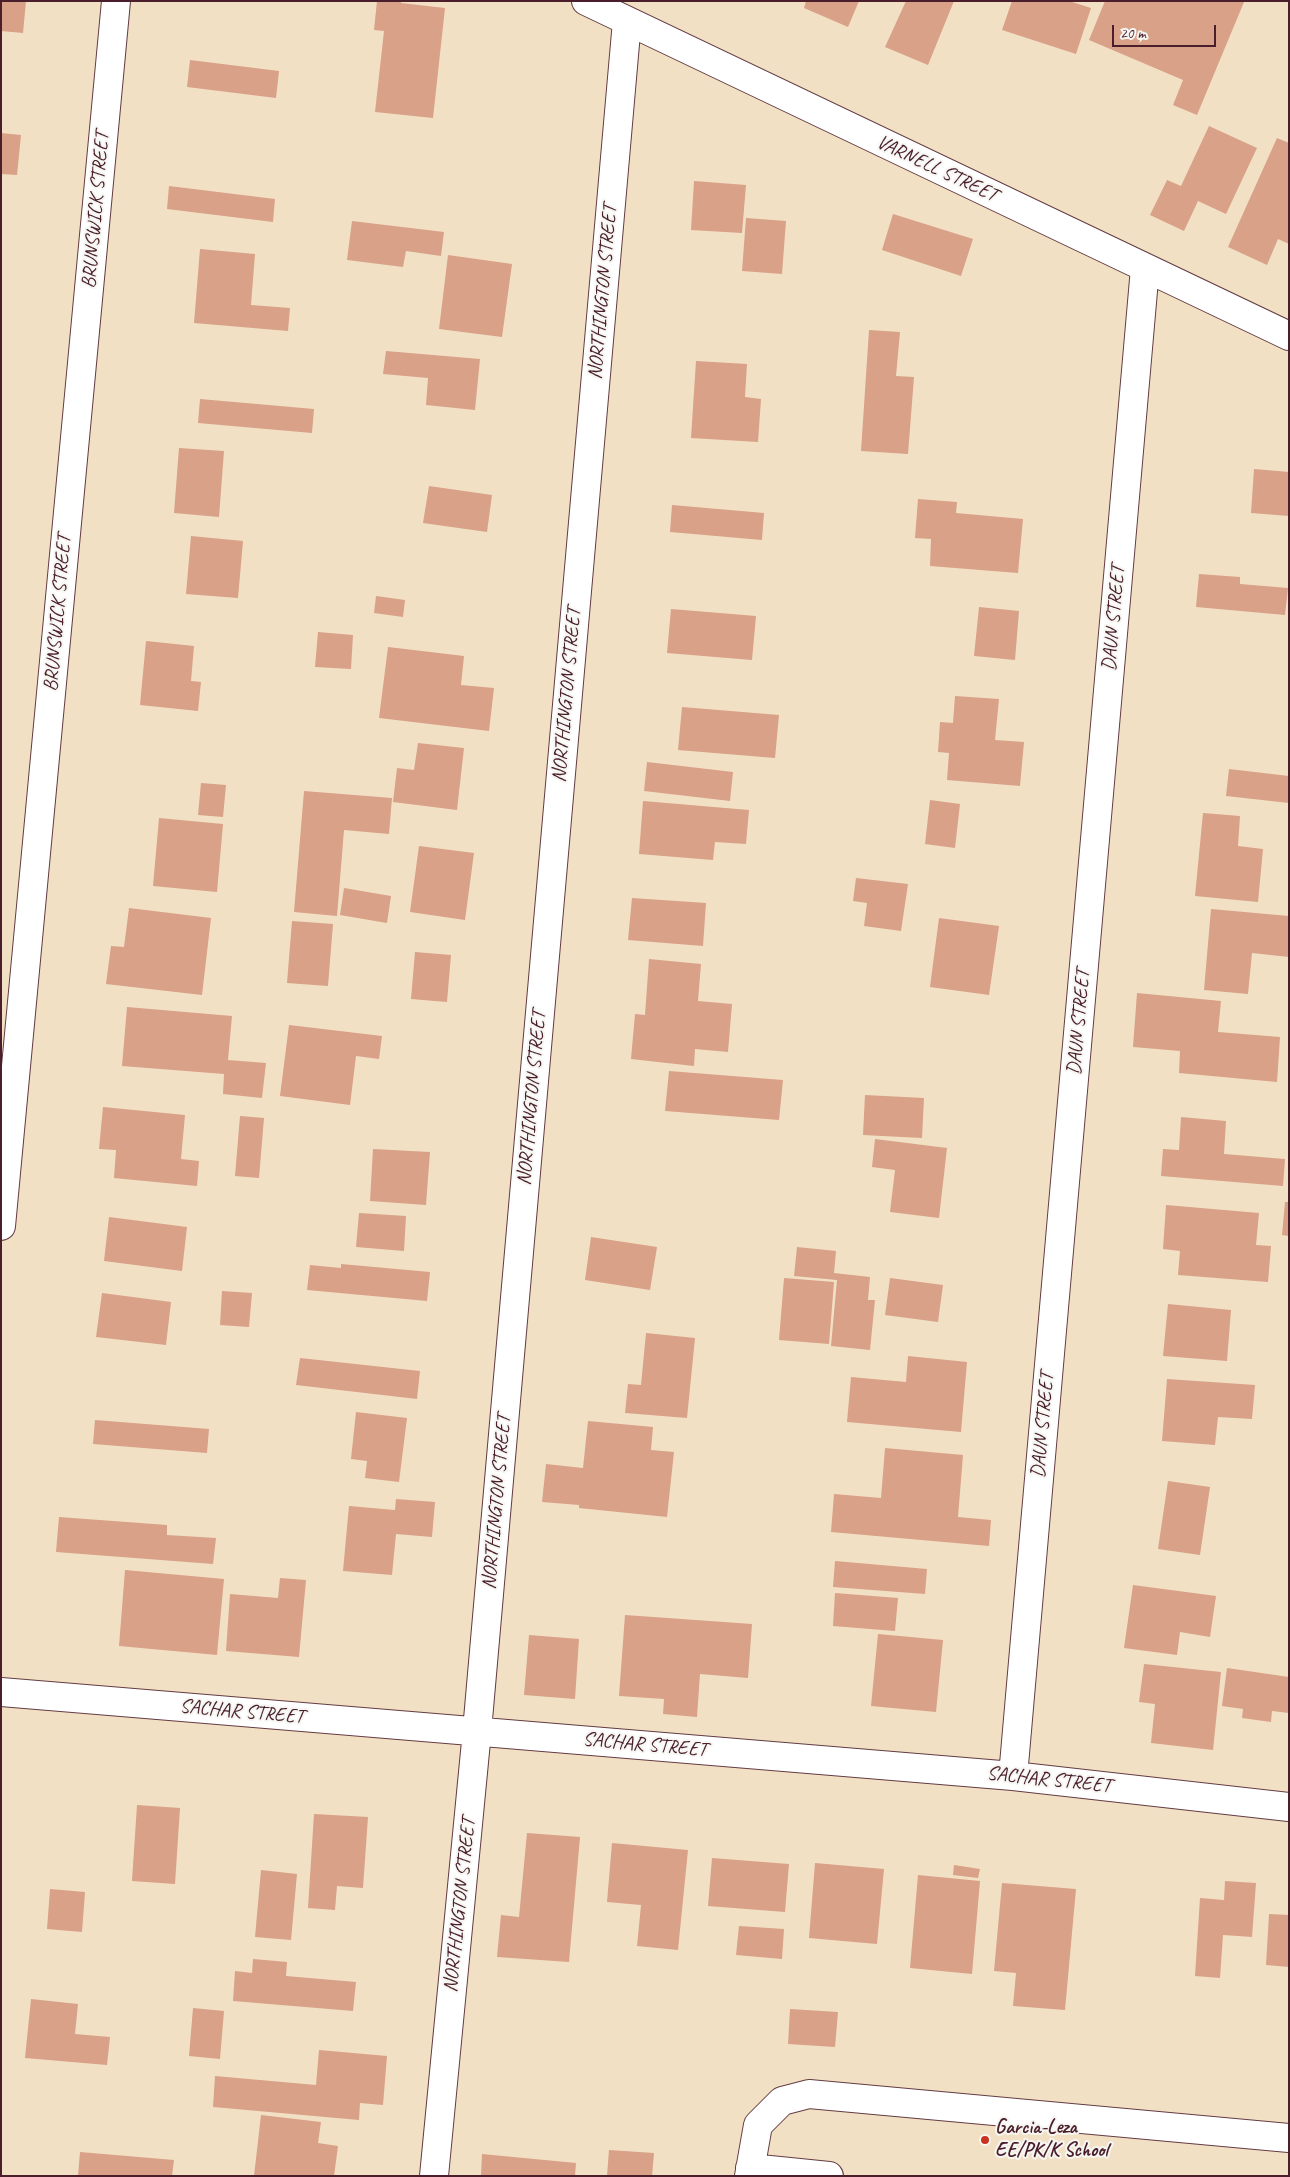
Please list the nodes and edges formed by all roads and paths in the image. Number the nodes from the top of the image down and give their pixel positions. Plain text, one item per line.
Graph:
1 (116, 1) edge
2 (586, 1) edge
3 (627, 21) junction
4 (1145, 268) junction
5 (1289, 336) edge
6 (1, 1226) edge
7 (1, 1692) edge
8 (477, 1732) junction
9 (1013, 1776) junction
10 (1289, 1807) edge
11 (1289, 2138) edge
12 (750, 2172) edge
13 (434, 2176) edge
14 (829, 2176) edge

1 - 6 street, BRUNSWICK STREET
2 - 3 street, VARNELL STREET
3 - 4 street, VARNELL STREET
3 - 8 street, NORTHINGTON STREET
4 - 5 street, VARNELL STREET
4 - 9 street, DAUN STREET
7 - 8 street, SACHAR STREET
8 - 9 street, SACHAR STREET
8 - 13 street, NORTHINGTON STREET
9 - 10 street, SACHAR STREET
11 - 12 street
12 - 14 street

